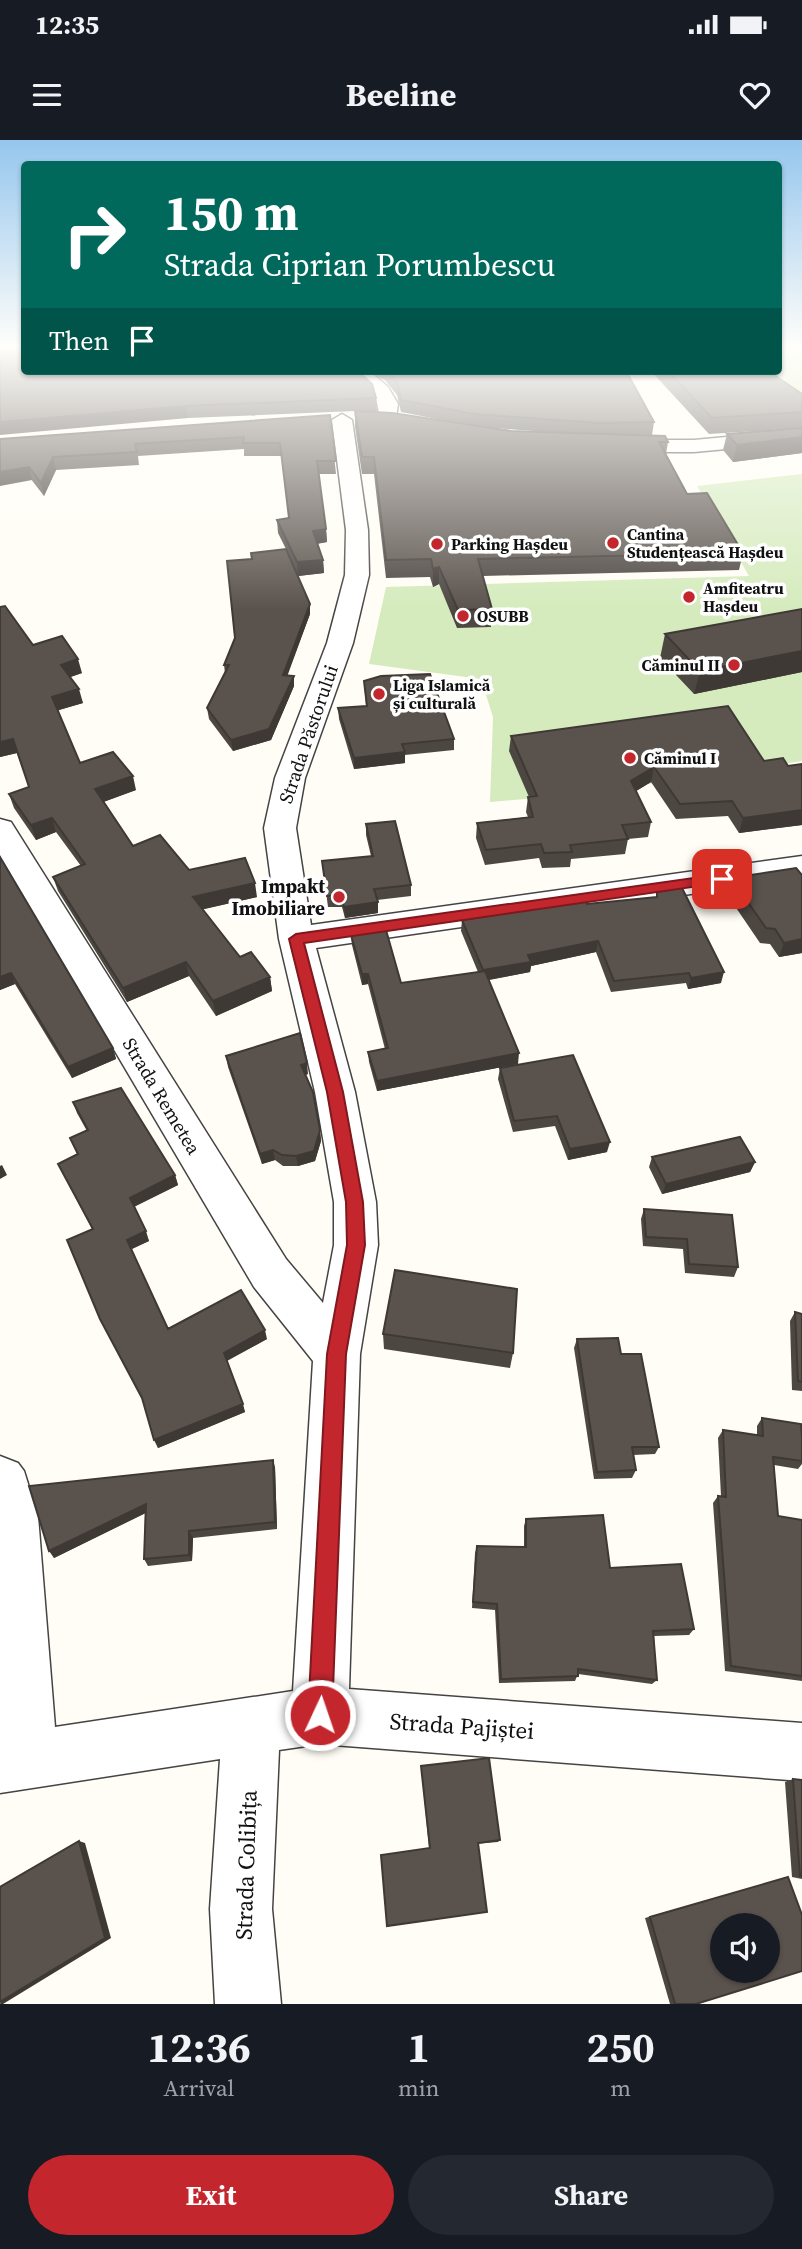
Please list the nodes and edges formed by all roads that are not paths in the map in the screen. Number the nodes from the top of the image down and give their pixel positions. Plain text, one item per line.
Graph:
1 (348, 436) edge
2 (802, 436) edge
3 (597, 445) edge
4 (0, 829) edge
5 (802, 867) edge
6 (296, 939) junction
7 (337, 1354) junction
8 (0, 1482) edge
9 (320, 1715) junction
10 (251, 1725) junction
11 (802, 1752) edge
12 (14, 1762) edge
13 (247, 2004) edge

1 - 6 street, Strada Păstorului
2 - 3 street
4 - 7 street, Strada Remetea
5 - 6 street
6 - 7 street, Strada Păstorului
7 - 9 street, Strada Păstorului
8 - 12 street
9 - 10 street, Strada Pajiștei
9 - 11 street, Strada Pajiștei
10 - 12 street, Strada Pajiștei
10 - 13 street, Strada Colibița

